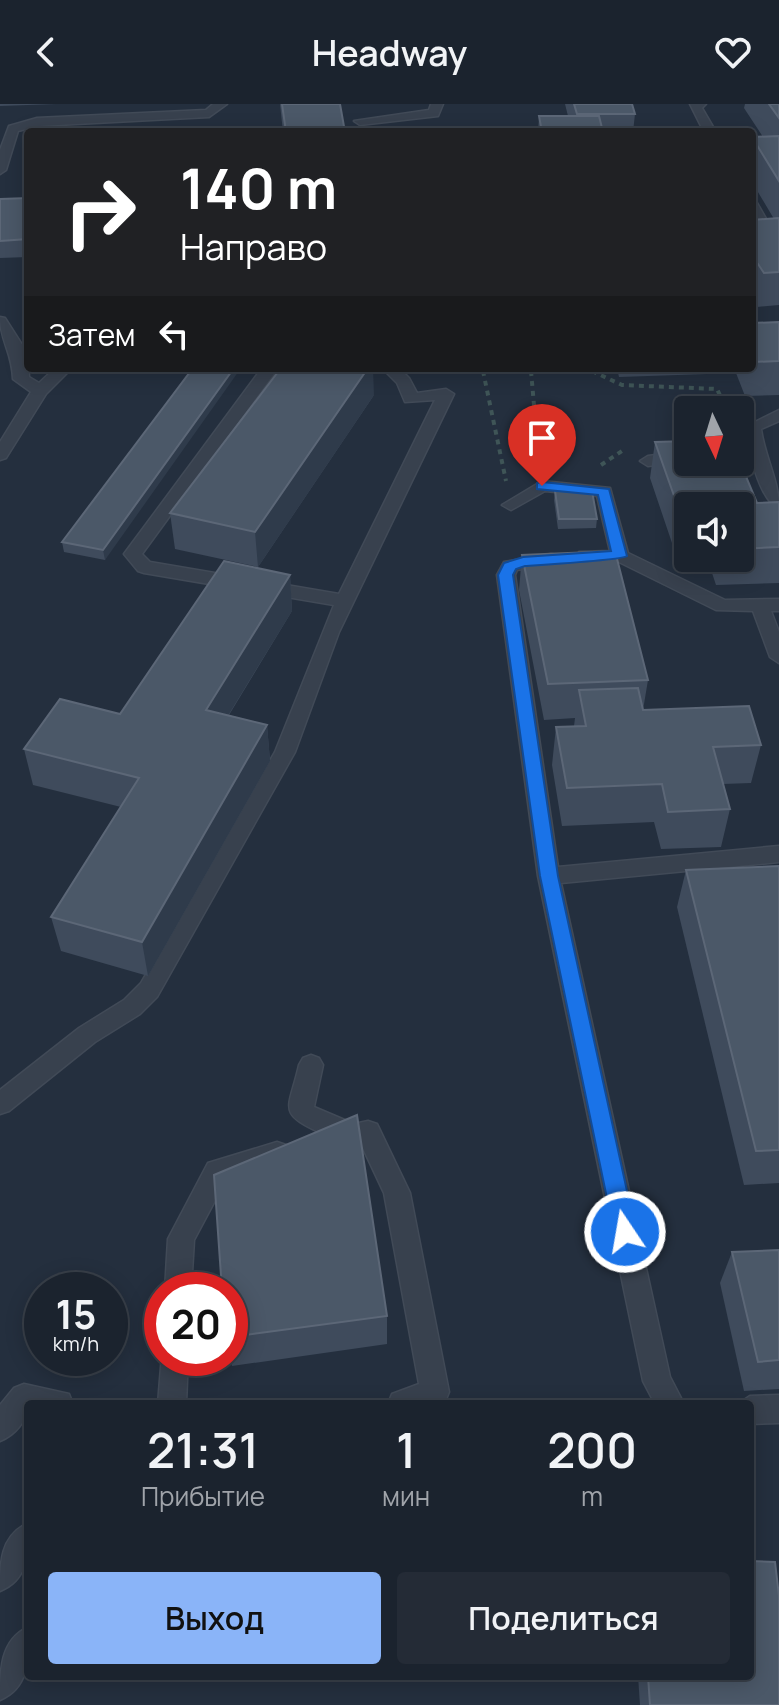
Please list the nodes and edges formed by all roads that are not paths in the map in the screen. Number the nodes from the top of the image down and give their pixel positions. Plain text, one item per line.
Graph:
1 (221, 104) edge
2 (437, 104) edge
3 (700, 104) edge
4 (360, 121) edge
5 (7, 128) edge
6 (708, 128) edge
7 (0, 170) edge
8 (756, 211) edge
9 (774, 235) edge
10 (0, 321) edge
11 (60, 372) edge
12 (267, 372) edge
13 (394, 372) edge
14 (40, 391) junction
15 (772, 418) edge
16 (0, 455) edge
17 (674, 458) edge
18 (648, 461) dead end
19 (754, 463) edge
20 (761, 464) junction
21 (779, 503) edge
22 (511, 505) road end
23 (620, 556) junction
24 (345, 601) junction
25 (770, 605) edge
26 (779, 657) edge
27 (779, 854) edge
28 (549, 876) junction
29 (311, 1065) dead end
30 (0, 1104) edge
31 (352, 1135) junction
32 (179, 1272) edge
33 (173, 1376) edge
34 (36, 1400) edge
35 (171, 1400) edge
36 (413, 1400) edge
37 (668, 1400) edge
38 (779, 1409) edge
39 (754, 1410) edge
40 (0, 1427) edge
41 (24, 1543) edge
42 (0, 1576) edge
43 (24, 1649) edge
44 (0, 1684) edge

1 - 5 lane
2 - 4 lane
3 - 6 lane
5 - 7 lane
8 - 9 lane
10 - 14 lane
11 - 14 lane
12 - 24 lane
13 - 24 lane
14 - 16 lane
15 - 20 lane
17 - 18 lane
19 - 20 lane
20 - 21 lane
22 - 23 lane
23 - 25 lane
23 - 28 lane
24 - 30 lane
25 - 26 lane
27 - 28 lane
28 - 37 lane
29 - 31 lane
31 - 32 lane
31 - 36 lane
33 - 35 lane
34 - 40 lane
38 - 39 lane
41 - 42 lane
43 - 44 lane

